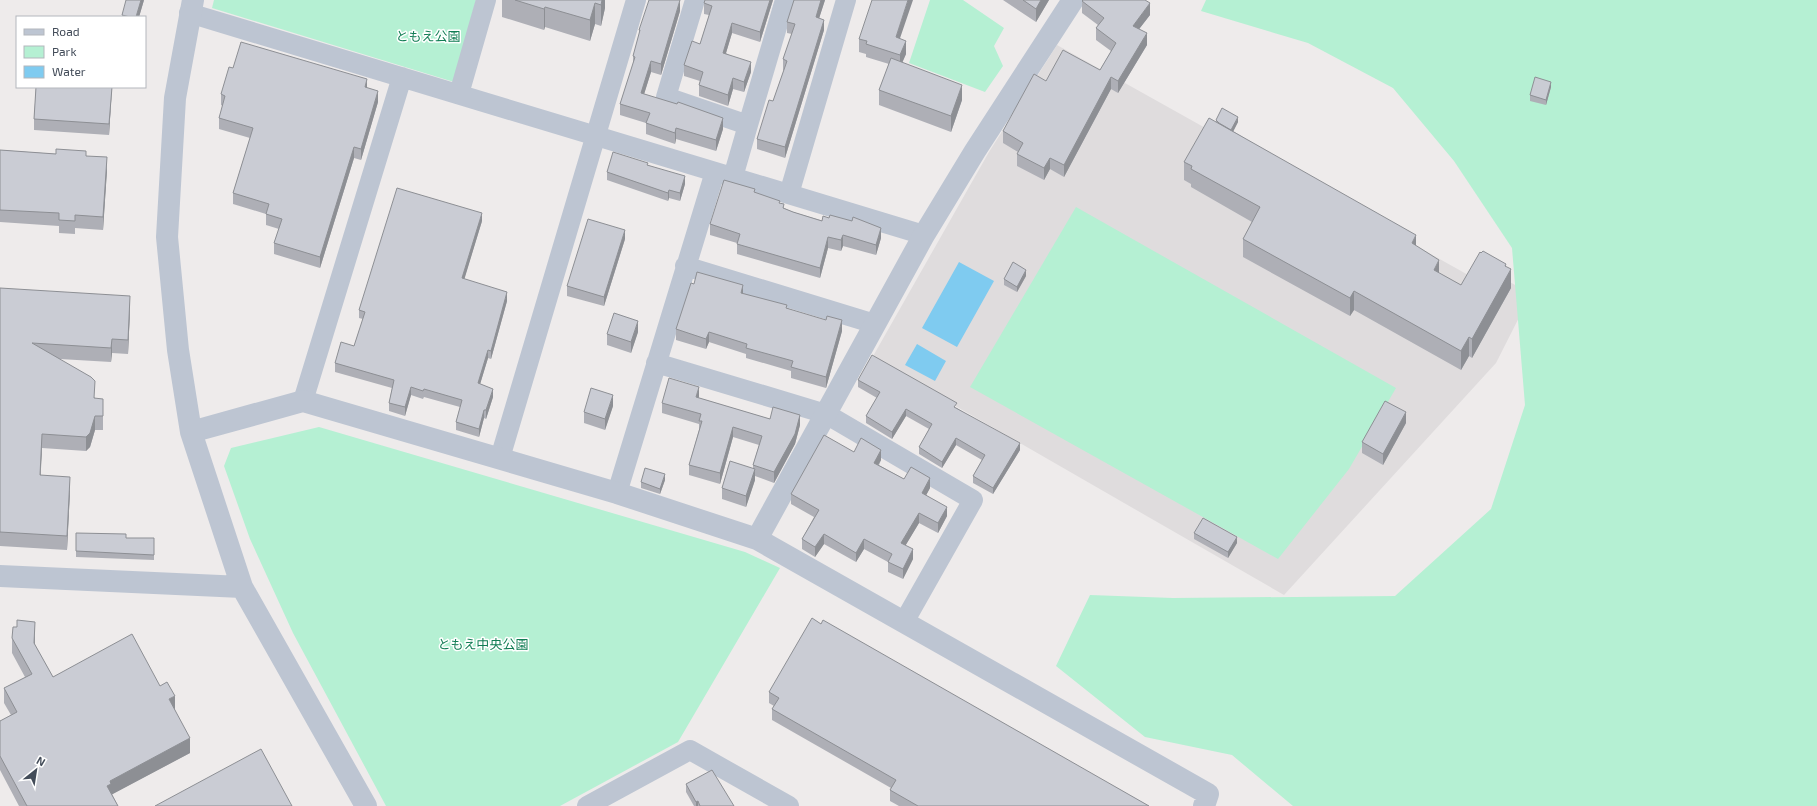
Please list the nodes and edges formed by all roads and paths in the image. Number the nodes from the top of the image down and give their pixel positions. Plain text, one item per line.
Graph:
1 (486, 0) edge
2 (636, 0) edge
3 (695, 0) edge
4 (785, 0) edge
5 (846, 0) edge
6 (1073, 0) edge
7 (191, 7) edge
8 (402, 77) junction
9 (458, 94) junction
10 (748, 125) junction
11 (596, 135) junction
12 (724, 174) junction
13 (789, 194) junction
14 (924, 235) junction
15 (686, 266) junction
16 (875, 324) junction
17 (656, 363) junction
18 (303, 401) junction
19 (826, 414) junction
20 (191, 432) junction
21 (500, 458) junction
22 (616, 493) junction
23 (757, 539) junction
24 (0, 576) edge
25 (242, 587) junction
26 (904, 622) junction
27 (366, 806) edge
28 (587, 806) edge
29 (789, 806) edge
30 (1204, 806) edge

1 - 9 street
2 - 11 street
3 - 10 street
4 - 10 street
5 - 13 street
6 - 14 street
7 - 8 street
7 - 20 street
8 - 9 street
8 - 18 street
9 - 11 street
10 - 12 street
11 - 12 street
11 - 21 street
12 - 13 street
12 - 15 street
13 - 14 street
14 - 16 street
15 - 16 street
15 - 17 street
16 - 19 street
17 - 19 street
17 - 22 street
18 - 20 street
18 - 21 street
19 - 23 street
19 - 26 street
20 - 25 street
21 - 22 street
22 - 23 street
23 - 26 street
24 - 25 street
25 - 27 street
26 - 30 street
28 - 29 street

